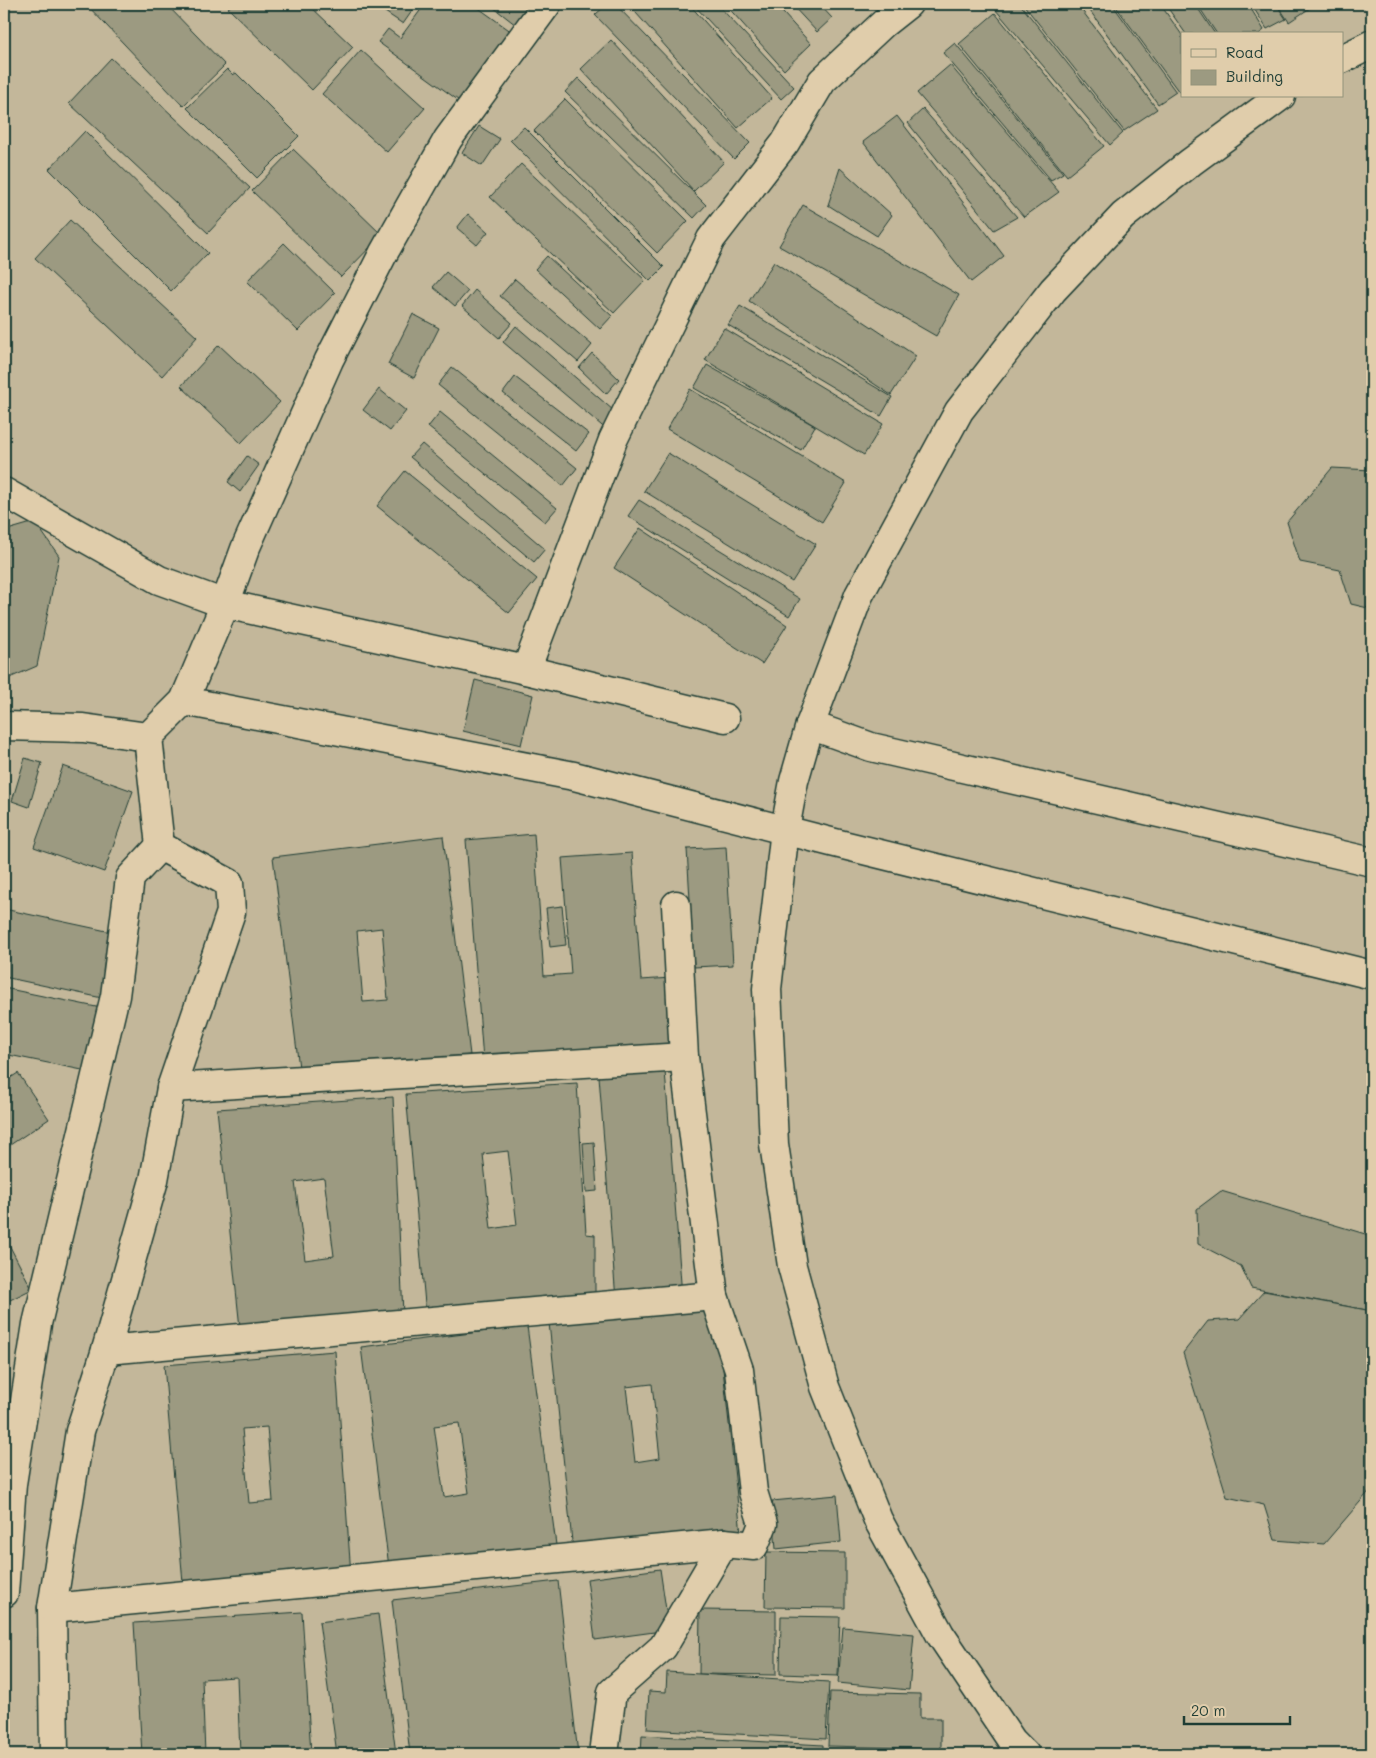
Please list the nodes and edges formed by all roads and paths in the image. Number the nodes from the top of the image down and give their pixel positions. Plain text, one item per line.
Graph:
1 (547, 4) edge
2 (908, 4) edge
3 (1372, 44) edge
4 (1344, 58) edge
5 (1278, 98) edge
6 (4, 492) edge
7 (225, 604) junction
8 (526, 670) junction
9 (184, 701) junction
10 (725, 718) dead end
11 (810, 725) junction
12 (4, 726) edge
13 (148, 737) junction
14 (785, 829) junction
15 (160, 846) junction
16 (1372, 862) edge
17 (676, 904) dead end
18 (1372, 975) edge
19 (684, 1057) junction
20 (171, 1088) junction
21 (714, 1296) junction
22 (106, 1350) junction
23 (724, 1542) junction
24 (4, 1593) edge
25 (52, 1608) junction
26 (54, 1754) edge
27 (604, 1754) edge
28 (1025, 1754) edge

1 - 7 street
2 - 8 street
3 - 4 street
5 - 11 street
6 - 7 street
7 - 8 street
7 - 9 street
8 - 10 street
9 - 13 street
9 - 14 street
11 - 14 street
11 - 16 street
12 - 13 street
13 - 15 street
14 - 18 street
14 - 28 street
15 - 20 street
15 - 24 street
17 - 19 street
19 - 20 street
19 - 21 street
20 - 22 street
21 - 22 street
21 - 23 street
22 - 25 street
23 - 25 street
23 - 27 street
25 - 26 street

